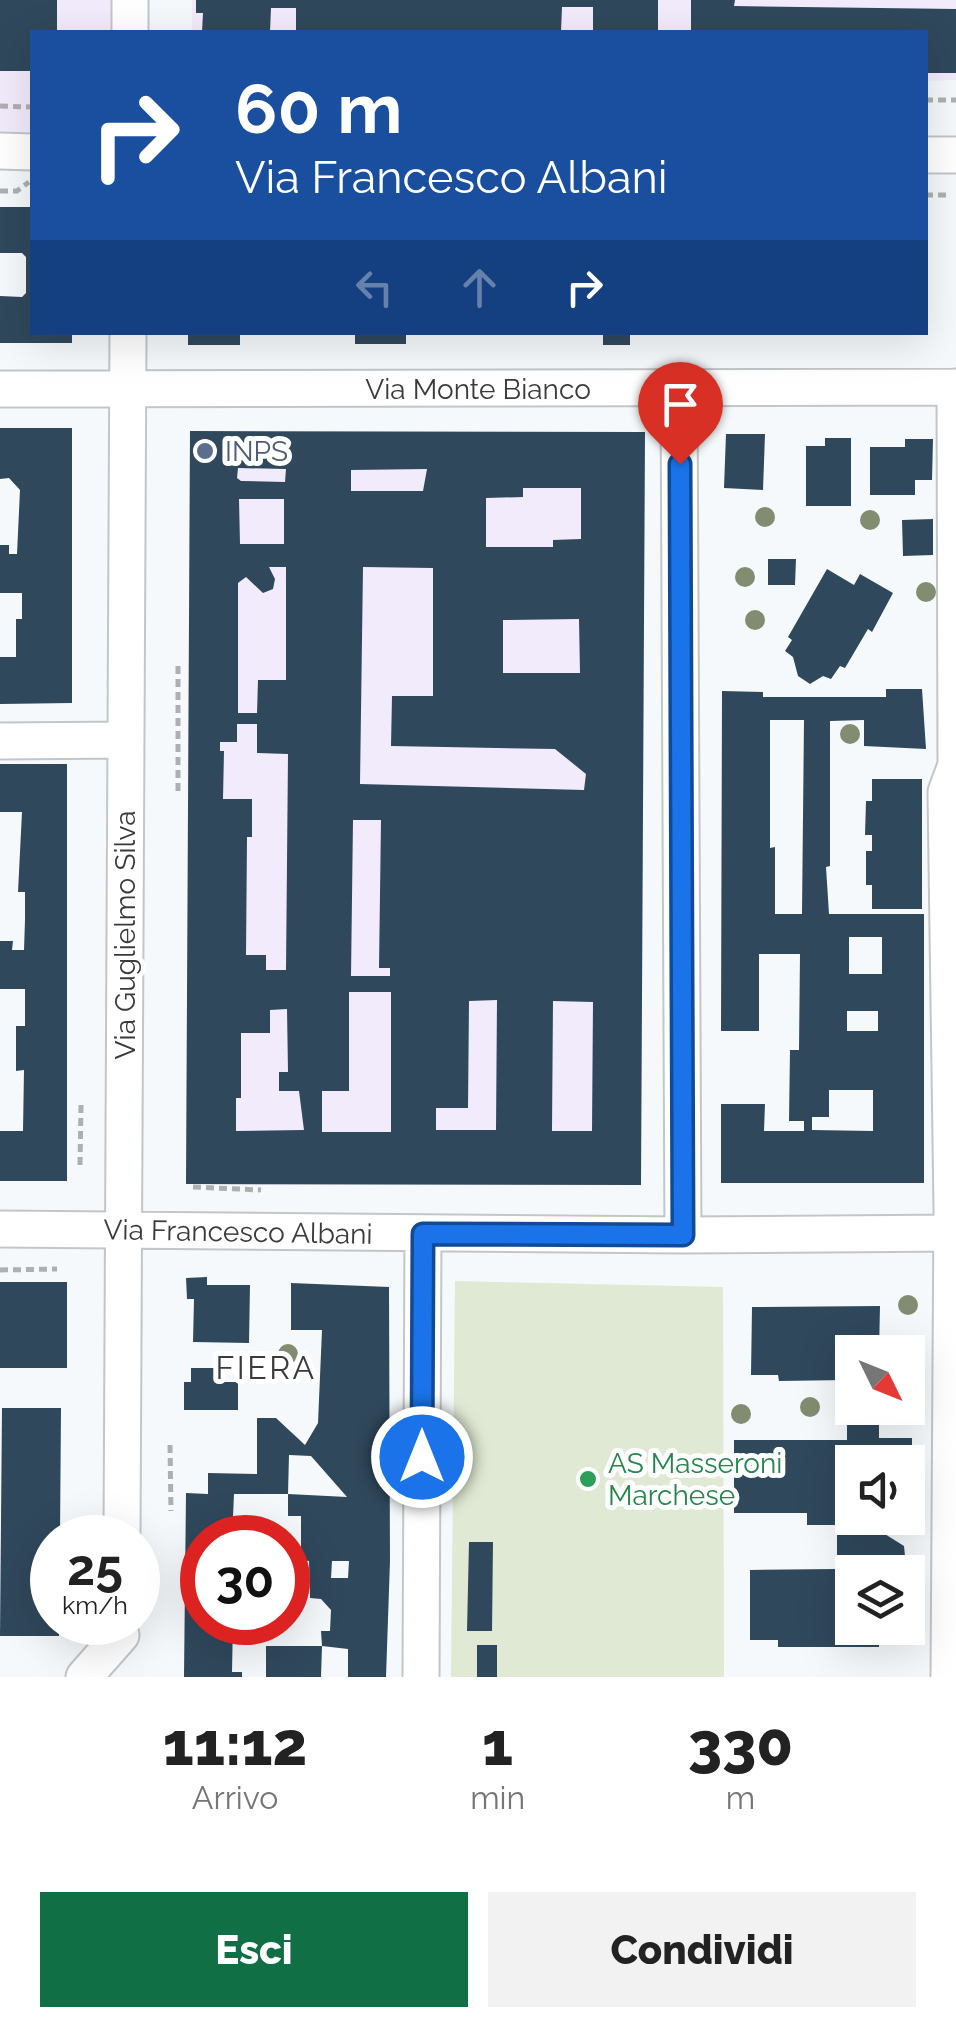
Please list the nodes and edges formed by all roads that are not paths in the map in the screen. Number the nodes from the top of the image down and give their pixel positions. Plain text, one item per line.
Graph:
1 (130, 0) edge
2 (130, 30) edge
3 (0, 151) edge
4 (30, 152) edge
5 (956, 154) edge
6 (928, 155) edge
7 (128, 335) edge
8 (679, 388) junction
9 (956, 388) edge
10 (0, 389) edge
11 (127, 391) junction
12 (0, 740) edge
13 (126, 740) junction
14 (0, 1229) edge
15 (123, 1230) junction
16 (954, 1232) edge
17 (423, 1234) junction
18 (683, 1235) junction
19 (122, 1515) edge
20 (109, 1645) edge
21 (122, 1645) edge
22 (84, 1677) edge
23 (121, 1677) edge
24 (420, 1677) edge
25 (949, 1677) edge

1 - 2 street
3 - 4 street
5 - 6 street
7 - 11 street, Via Guglielmo Silva
8 - 9 street, Via Monte Bianco
8 - 11 street, Via Monte Bianco
8 - 18 street
9 - 16 street
10 - 11 street, Via Monte Bianco
11 - 13 street, Via Guglielmo Silva
12 - 13 street
13 - 15 street, Via Guglielmo Silva
14 - 15 street, Via Francesco Albani
15 - 17 street, Via Francesco Albani
15 - 19 street, Via Guglielmo Silva
16 - 18 street, Via Francesco Albani
16 - 25 street
17 - 18 street, Via Francesco Albani
17 - 24 street
20 - 22 street
21 - 23 street

